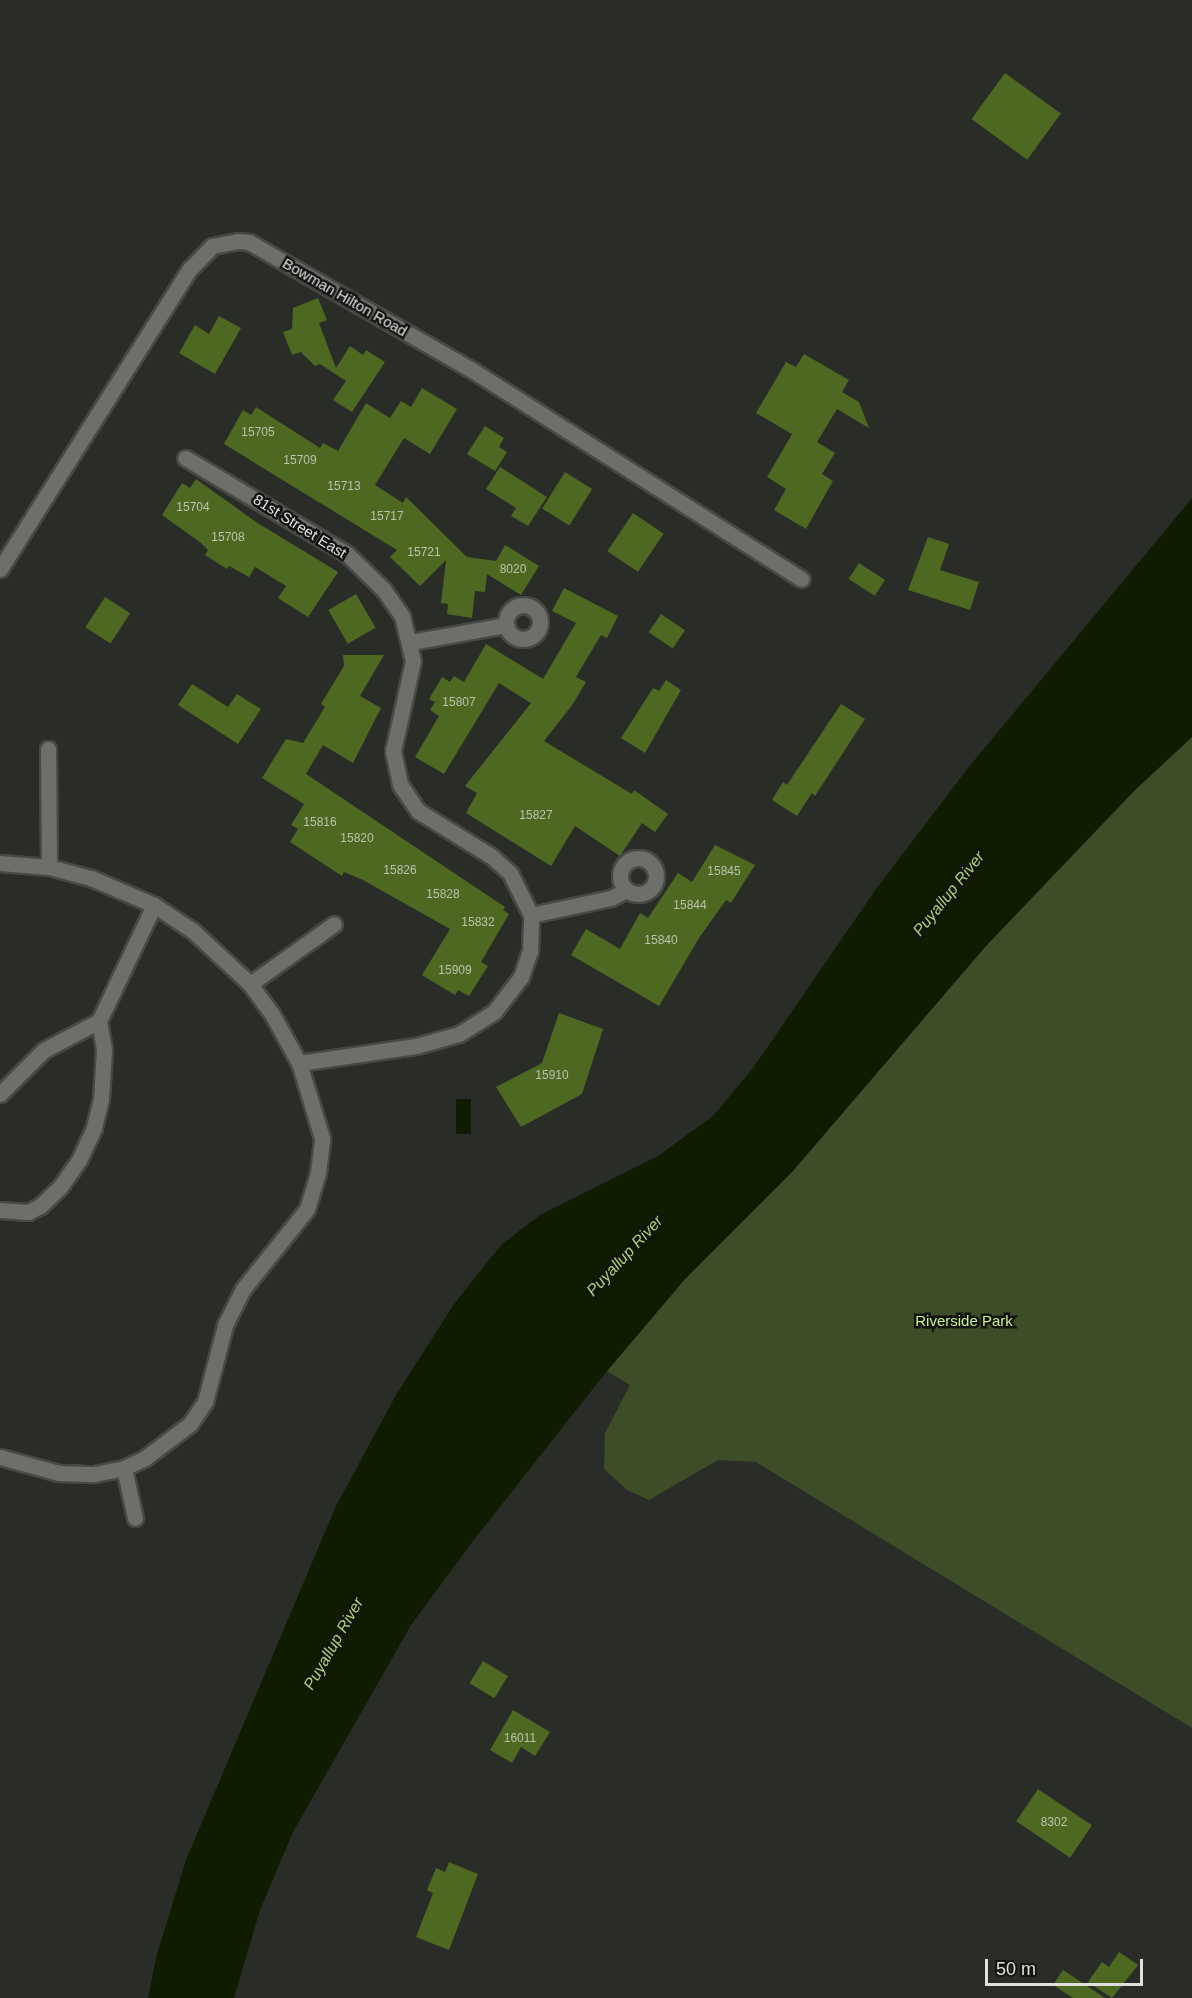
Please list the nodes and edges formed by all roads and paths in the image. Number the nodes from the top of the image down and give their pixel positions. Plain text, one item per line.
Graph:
1 (185, 458) dead end
2 (0, 569) edge
3 (801, 579) dead end
4 (506, 625) dead end
5 (411, 642) junction
6 (48, 749) dead end
7 (0, 863) edge
8 (49, 867) junction
9 (626, 890) dead end
10 (154, 905) junction
11 (531, 915) junction
12 (334, 924) dead end
13 (250, 984) junction
14 (99, 1022) junction
15 (299, 1064) junction
16 (0, 1094) edge
17 (0, 1210) edge
18 (0, 1457) edge
19 (124, 1468) junction
20 (135, 1518) dead end

1 - 5 street, 81st Street East
2 - 3 street, Bowman Hilton Road
4 - 5 street
5 - 11 street, 81st Street East
6 - 8 street
7 - 8 street
8 - 10 street
9 - 11 street
10 - 13 street
10 - 14 street
11 - 15 street
12 - 13 street
13 - 15 street
14 - 16 street
14 - 17 street
15 - 19 street
18 - 19 street
19 - 20 street

